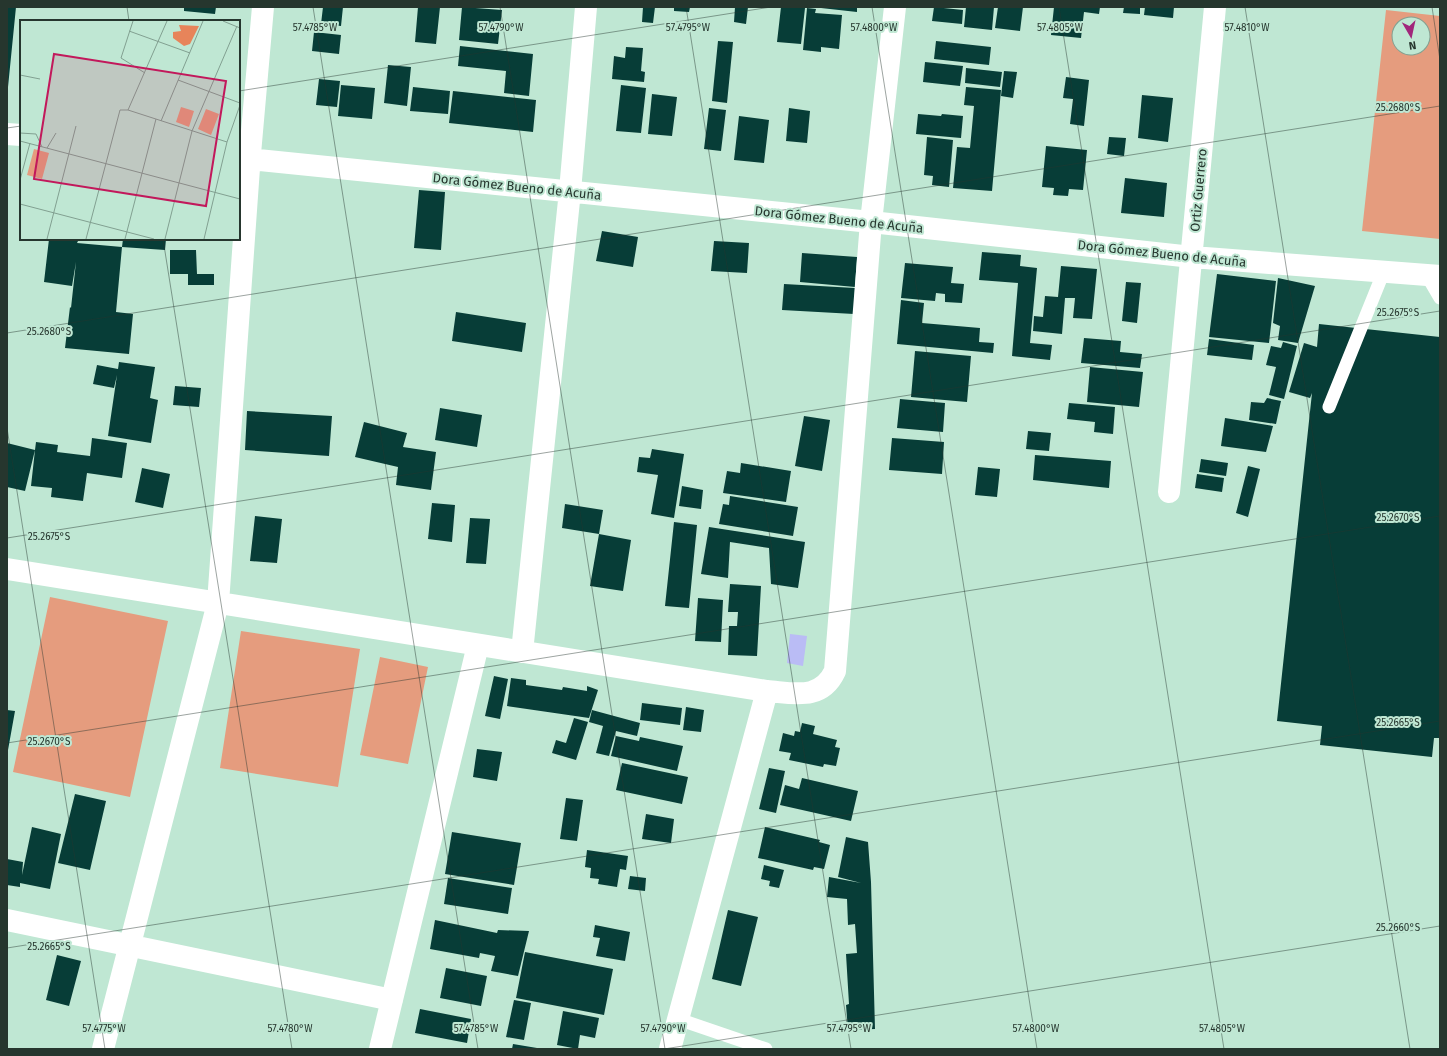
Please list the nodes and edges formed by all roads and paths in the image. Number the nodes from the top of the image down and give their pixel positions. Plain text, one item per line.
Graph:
1 (263, 7) edge
2 (586, 7) edge
3 (895, 7) edge
4 (1216, 7) edge
5 (7, 134) edge
6 (20, 136) edge
7 (244, 159) edge
8 (570, 191) junction
9 (871, 222) junction
10 (240, 227) edge
11 (239, 240) edge
12 (1192, 257) junction
13 (1384, 272) junction
14 (1433, 275) edge
15 (1440, 298) edge
16 (1329, 407) dead end
17 (1169, 492) dead end
18 (7, 568) edge
19 (218, 603) junction
20 (478, 645) junction
21 (522, 652) junction
22 (767, 692) junction
23 (7, 920) edge
24 (129, 945) junction
25 (392, 1000) junction
26 (678, 1019) junction
27 (103, 1049) edge
28 (380, 1049) edge
29 (670, 1049) edge
30 (766, 1049) edge

1 - 7 street
2 - 8 street
3 - 9 street
4 - 12 street, Ortiz Guerrero
5 - 6 street
7 - 8 street, Dora Gómez Bueno de Acuña
7 - 10 street
8 - 9 street, Dora Gómez Bueno de Acuña
8 - 21 street
9 - 12 street, Dora Gómez Bueno de Acuña
9 - 22 street
11 - 19 street
12 - 13 street, Dora Gómez Bueno de Acuña
12 - 17 street, Ortiz Guerrero
13 - 14 street, Dora Gómez Bueno de Acuña
13 - 16 lane
14 - 15 lane
18 - 19 street
19 - 20 street
19 - 24 street
20 - 21 street
20 - 25 street
21 - 22 street
22 - 26 street
23 - 24 street
24 - 25 street
24 - 27 street
25 - 28 street
26 - 29 street
26 - 30 lane

